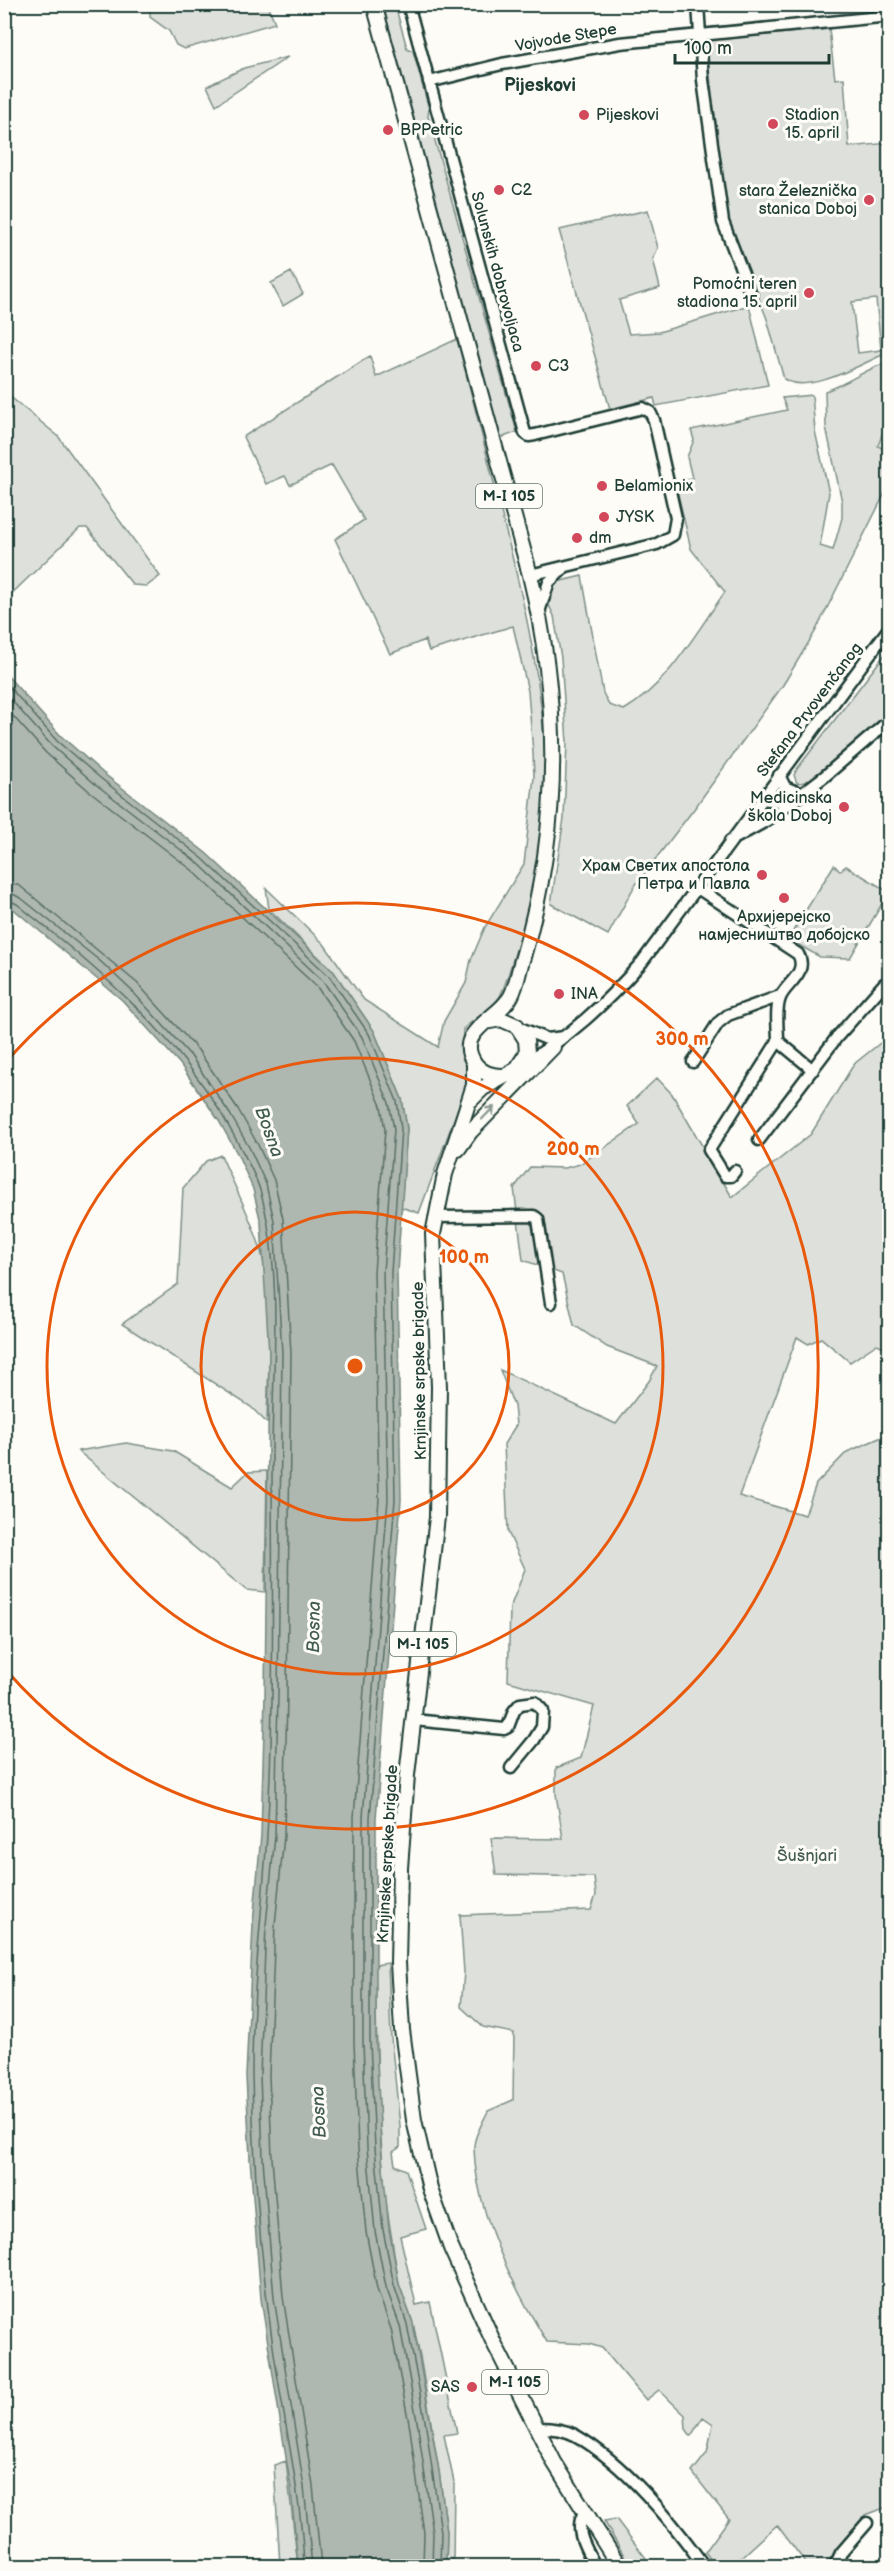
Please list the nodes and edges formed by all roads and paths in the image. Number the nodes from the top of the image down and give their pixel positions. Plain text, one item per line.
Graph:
1 (374, 4) edge
2 (408, 4) edge
3 (698, 4) edge
4 (890, 16) edge
5 (700, 33) junction
6 (429, 82) junction
7 (752, 297) dead end
8 (565, 567) junction
9 (530, 575) junction
10 (539, 612) junction
11 (890, 627) edge
12 (890, 720) edge
13 (779, 775) junction
14 (800, 793) junction
15 (762, 799) junction
16 (729, 842) junction
17 (696, 887) junction
18 (890, 983) edge
19 (511, 996) junction
20 (780, 996) junction
21 (484, 1022) junction
22 (519, 1027) junction
23 (572, 1033) junction
24 (778, 1041) junction
25 (553, 1047) junction
26 (693, 1062) dead end
27 (474, 1063) junction
28 (521, 1065) junction
29 (813, 1070) junction
30 (503, 1076) junction
31 (470, 1102) junction
32 (759, 1140) dead end
33 (451, 1158) junction
34 (735, 1171) dead end
35 (435, 1217) junction
36 (551, 1303) dead end
37 (414, 1720) junction
38 (511, 1768) dead end
39 (539, 2428) junction
40 (584, 2513) junction
41 (867, 2523) dead end
42 (594, 2566) edge
43 (619, 2566) edge
44 (705, 2566) edge
45 (835, 2566) edge

1 - 9 main road, M-I 105
2 - 6 street, Solunskih dobrovoljaca
3 - 5 street
4 - 5 street, Vojvode Stepe
5 - 6 street, Vojvode Stepe
5 - 7 street
6 - 8 street, Solunskih dobrovoljaca
8 - 9 street, Solunskih dobrovoljaca
8 - 10 street
9 - 10 main road, M-I 105
10 - 19 main road, M-I 105
11 - 13 street, Stefana Prvovenčanog
12 - 14 street
13 - 14 street
13 - 15 street, Stefana Prvovenčanog
14 - 15 street
14 - 16 street
15 - 16 street, Stefana Prvovenčanog
16 - 17 street, Stefana Prvovenčanog
17 - 20 street
17 - 23 street, Stefana Prvovenčanog
18 - 29 street
19 - 21 main road, M-I 105
19 - 22 main road, M-I 105
20 - 24 street
20 - 26 street
21 - 22 main road
21 - 27 main road, M-I 105
22 - 23 street
22 - 28 main road, M-I 105
23 - 25 street, Stefana Prvovenčanog
24 - 29 street
24 - 34 street
25 - 28 street, Stefana Prvovenčanog
33 -> 25 main road
27 - 30 main road
27 - 31 main road, M-I 105
28 - 30 main road, M-I 105
29 - 32 street
30 - 31 main road, M-I 105
31 - 33 main road, Krnjinske srpske brigade / M-I 105
33 - 35 main road, Krnjinske srpske brigade / M-I 105
35 - 36 street
35 - 37 main road, Krnjinske srpske brigade / M-I 105
37 - 38 street
37 - 39 main road, Krnjinske srpske brigade / M-I 105
39 - 40 main road, Krnjinske srpske brigade / M-I 105
39 - 44 street
40 - 42 street
40 - 43 main road, Krnjinske srpske brigade / M-I 105
41 - 45 street

